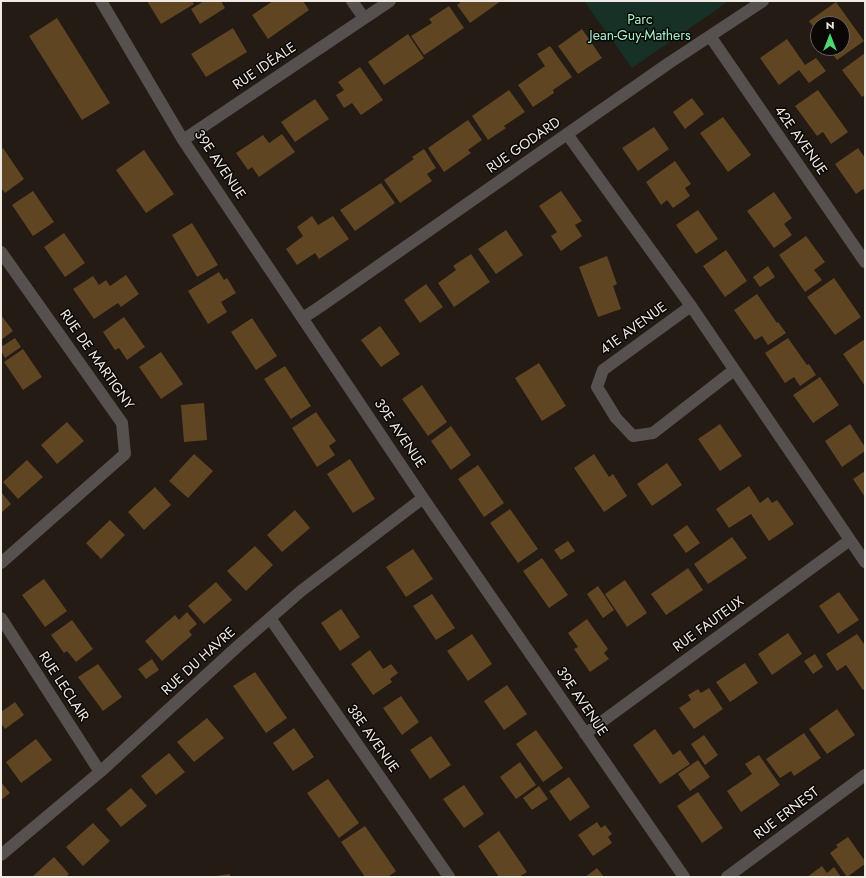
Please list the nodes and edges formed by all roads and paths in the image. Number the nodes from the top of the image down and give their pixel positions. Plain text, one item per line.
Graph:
1 (101, 1) edge
2 (352, 1) edge
3 (390, 1) edge
4 (763, 1) edge
5 (364, 18) junction
6 (710, 36) junction
7 (567, 134) junction
8 (183, 140) junction
9 (1, 252) edge
10 (865, 262) edge
11 (691, 306) junction
12 (303, 318) junction
13 (734, 370) junction
14 (423, 498) junction
15 (850, 540) junction
16 (865, 562) edge
17 (1, 563) edge
18 (1, 618) edge
19 (270, 618) junction
20 (585, 734) junction
21 (100, 772) junction
22 (865, 775) edge
23 (1, 855) edge
24 (449, 877) edge
25 (684, 877) edge
26 (727, 877) edge

1 - 8 street, 39E AVENUE
2 - 5 street
3 - 5 street, RUE IDÉALE
4 - 6 street, RUE GODARD
5 - 8 street, RUE IDÉALE
6 - 7 street, RUE GODARD
6 - 10 street, 42E AVENUE
7 - 11 street, 41E AVENUE
7 - 12 street, RUE GODARD
8 - 12 street, 39E AVENUE
9 - 17 street, RUE DE MARTIGNY
11 - 13 street, 41E AVENUE
11 - 13 street, 41E AVENUE
12 - 14 street, 39E AVENUE
13 - 15 street, 41E AVENUE
14 - 19 street, RUE DU HAVRE
14 - 20 street, 39E AVENUE
15 - 16 street, 41E AVENUE
15 - 20 street, RUE FAUTEUX
18 - 21 street, RUE LECLAIR
19 - 21 street, RUE DU HAVRE
19 - 24 street, 38E AVENUE
20 - 25 street, 39E AVENUE
21 - 23 street, RUE DU HAVRE
22 - 26 street, RUE ERNEST

